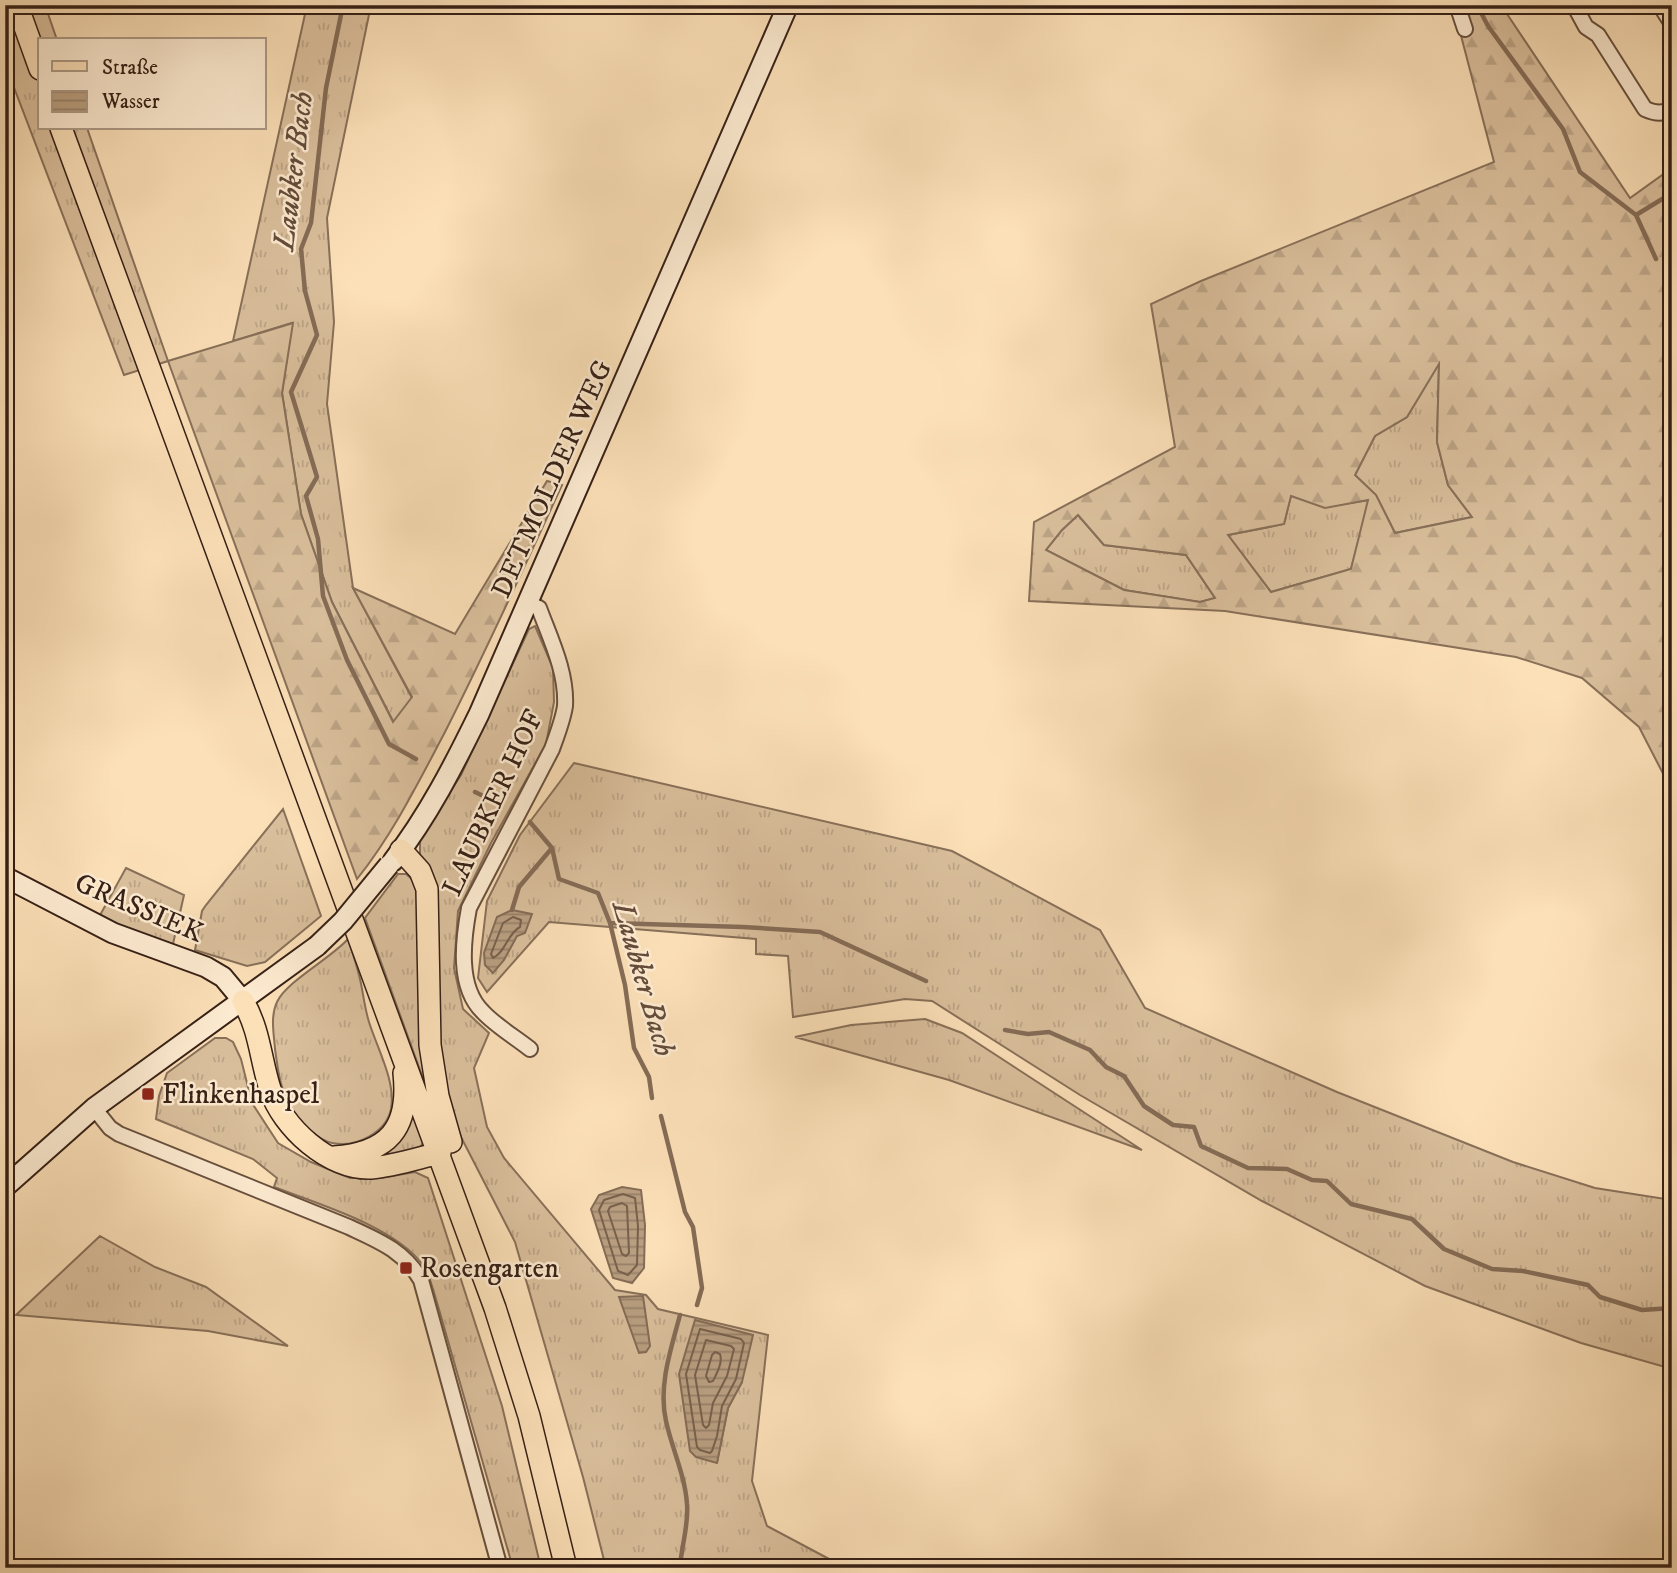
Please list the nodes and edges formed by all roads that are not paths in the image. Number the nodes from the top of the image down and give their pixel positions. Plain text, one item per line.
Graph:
1 (17, 5) edge
2 (788, 5) edge
3 (1457, 5) edge
4 (1574, 5) edge
5 (1660, 5) edge
6 (1672, 24) edge
7 (1465, 29) dead end
8 (38, 63) edge
9 (1672, 108) edge
10 (62, 130) edge
11 (528, 603) junction
12 (395, 858) junction
13 (5, 877) edge
14 (243, 1001) junction
15 (530, 1049) dead end
16 (402, 1051) junction
17 (94, 1108) junction
18 (440, 1153) junction
19 (332, 1157) junction
20 (5, 1187) edge
21 (464, 1220) junction
22 (500, 1568) edge
23 (566, 1568) edge

1 - 8 main road
2 - 11 street, DETMOLDER WEG
3 - 7 street
4 - 9 street
5 - 6 street
10 - 16 main road
11 - 12 street, DETMOLDER WEG
11 - 15 street, LAUBKER HOF
12 - 14 street, DETMOLDER WEG, bridge
12 - 21 main road
13 - 14 street, GRASSIEK
14 - 17 street, DETMOLDER WEG
14 - 19 main road
16 - 18 main road
16 - 19 main road
17 - 20 street, DETMOLDER WEG
17 - 22 street
18 - 19 main road
18 - 21 main road
21 - 23 main road

